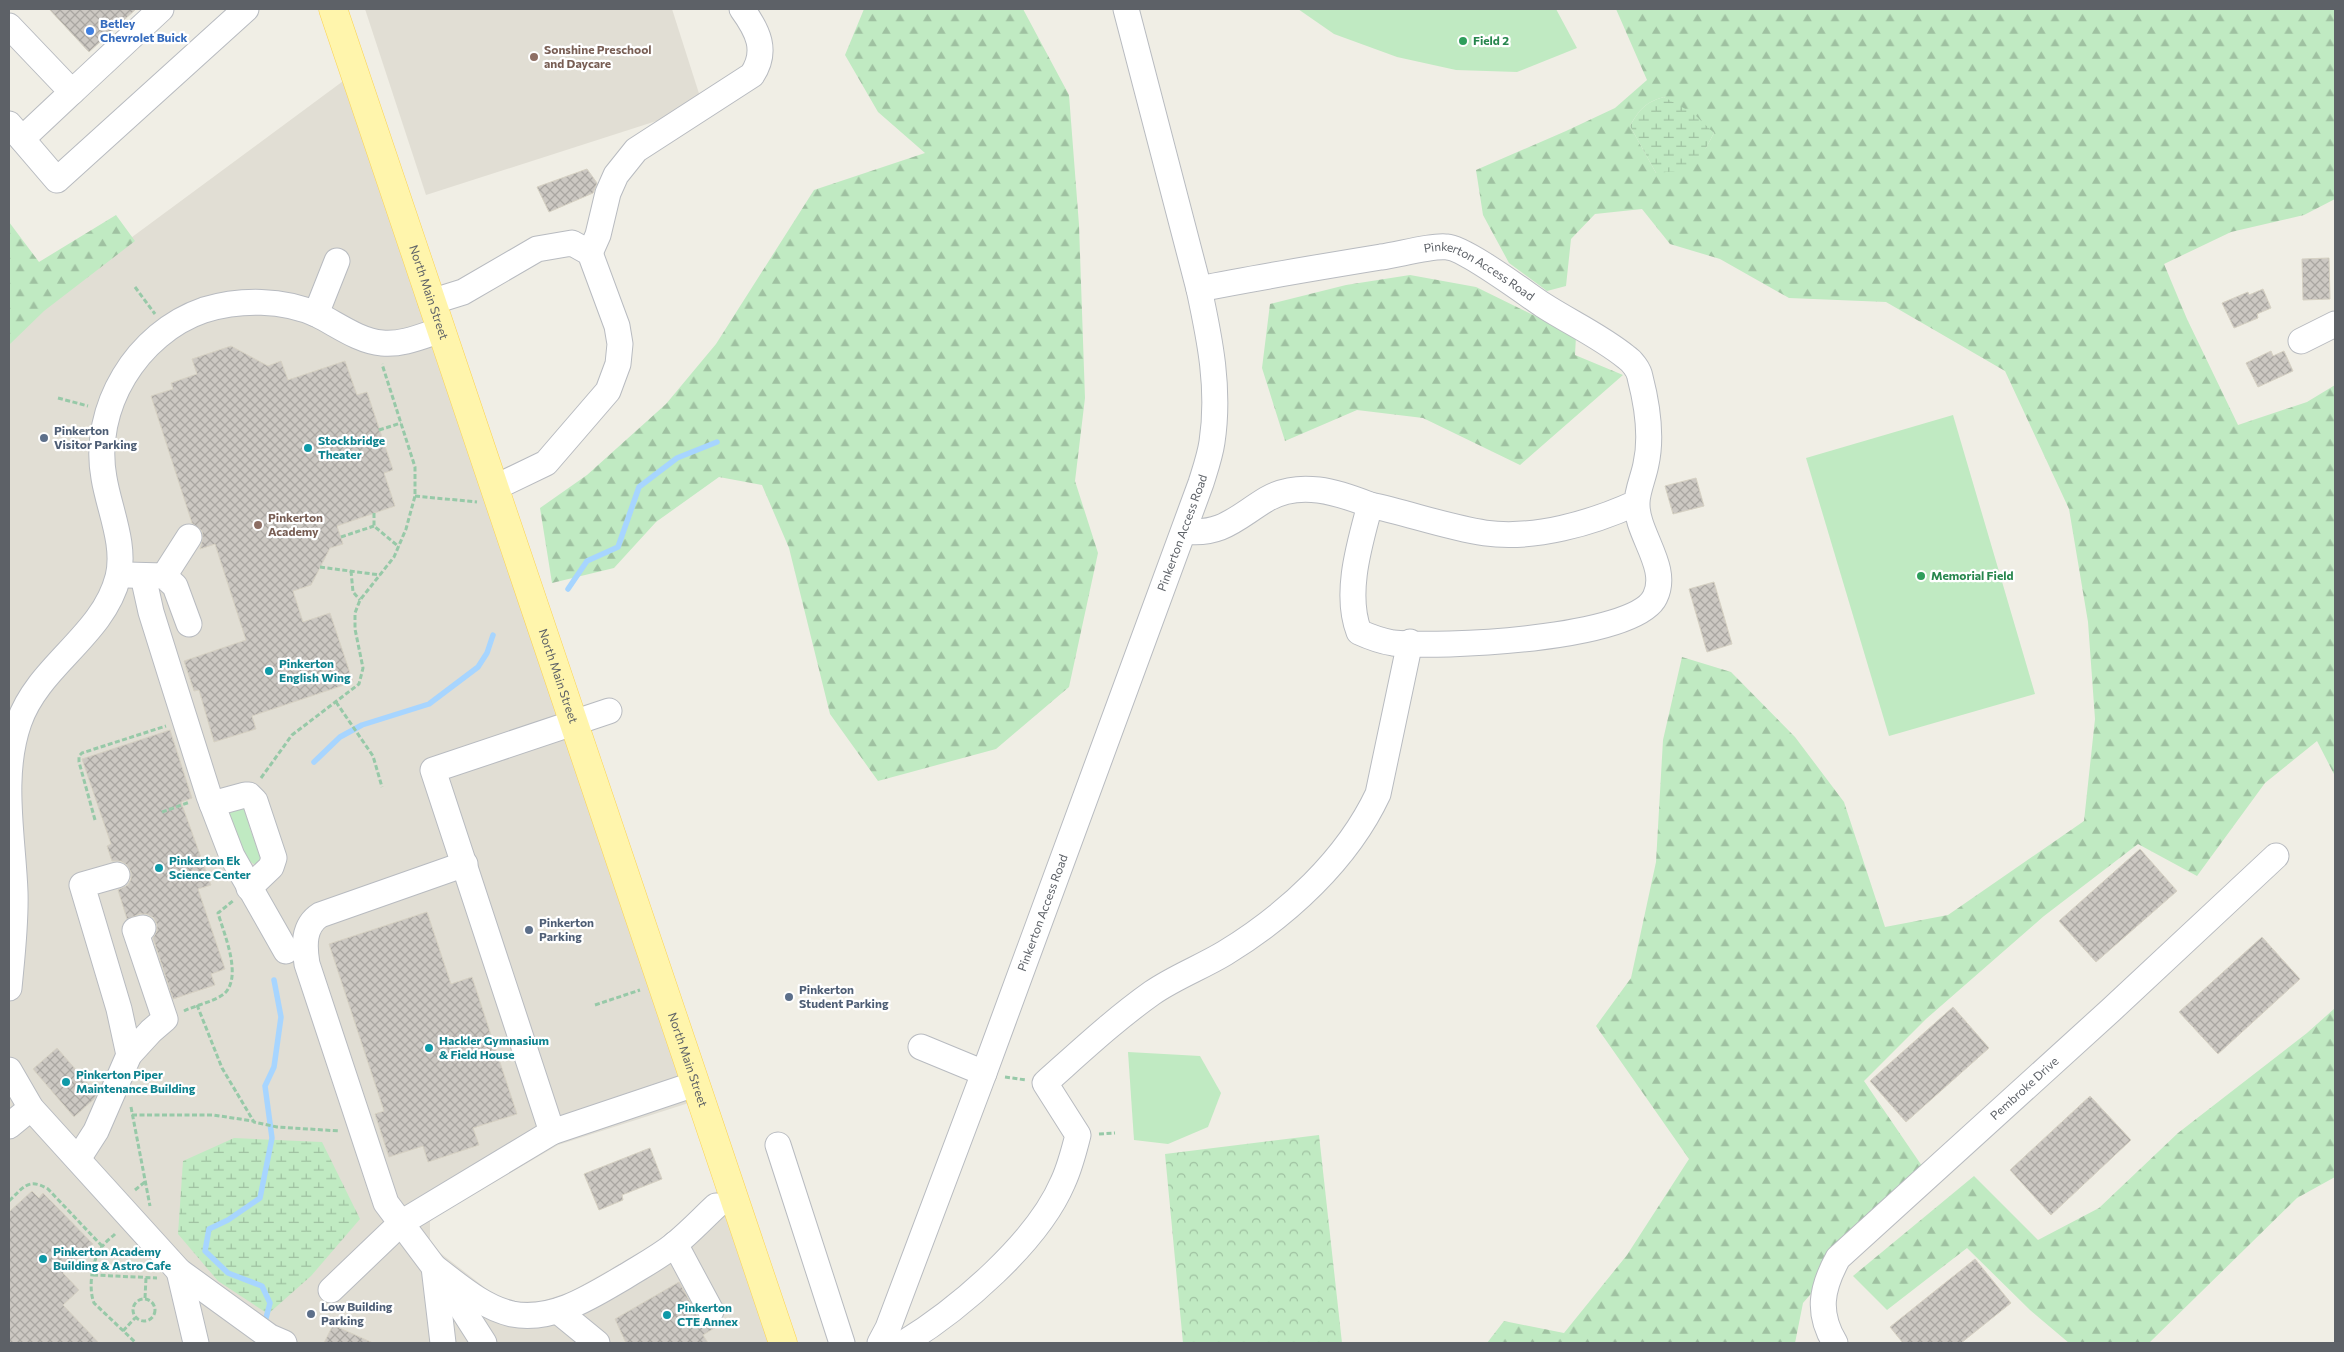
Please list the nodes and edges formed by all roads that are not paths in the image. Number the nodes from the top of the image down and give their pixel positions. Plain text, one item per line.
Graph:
1 (161, 9) edge
2 (246, 9) edge
3 (333, 9) edge
4 (742, 9) edge
5 (1126, 9) edge
6 (9, 26) edge
7 (72, 92) junction
8 (15, 132) edge
9 (590, 253) junction
10 (337, 261) dead end
11 (1199, 289) junction
12 (432, 302) junction
13 (316, 314) junction
14 (2335, 324) edge
15 (441, 330) junction
16 (2301, 341) dead end
17 (487, 495) junction
18 (1636, 503) junction
19 (1370, 505) junction
20 (1184, 531) junction
21 (189, 537) dead end
22 (118, 575) junction
23 (154, 576) junction
24 (189, 624) dead end
25 (1410, 642) junction
26 (609, 711) dead end
27 (573, 722) junction
28 (211, 800) junction
29 (2276, 856) dead end
30 (465, 864) junction
31 (117, 875) dead end
32 (249, 888) junction
33 (99, 941) junction
34 (286, 951) dead end
35 (9, 988) edge
36 (921, 1047) dead end
37 (129, 1055) junction
38 (9, 1070) edge
39 (984, 1073) junction
40 (695, 1084) junction
41 (31, 1108) junction
42 (9, 1126) edge
43 (552, 1132) junction
44 (778, 1145) dead end
45 (78, 1159) junction
46 (716, 1206) dead end
47 (401, 1223) junction
48 (675, 1244) junction
49 (434, 1267) junction
50 (180, 1271) junction
51 (331, 1290) dead end
52 (558, 1310) junction
53 (711, 1311) dead end
54 (196, 1343) edge
55 (284, 1343) edge
56 (442, 1343) edge
57 (484, 1343) edge
58 (597, 1343) edge
59 (783, 1343) edge
60 (842, 1343) edge
61 (880, 1343) edge
62 (904, 1343) edge
63 (1835, 1343) edge

1 - 7 street
2 - 8 street
3 - 12 main road, North Main Street
4 - 9 street
5 - 11 street
6 - 7 street
7 - 8 street
9 - 12 street
9 - 17 street
10 - 13 street
11 - 18 street, Pinkerton Access Road
11 - 20 street, Pinkerton Access Road
12 - 15 main road, North Main Street
13 - 15 street
13 - 22 street
14 - 16 street
15 - 17 main road, North Main Street
17 - 27 main road, North Main Street
18 - 19 street
18 - 25 street
19 - 20 street
19 - 25 street
20 - 39 street, Pinkerton Access Road
21 - 23 street
22 - 23 street
22 - 35 street
23 - 24 street
23 - 28 street
25 - 62 street
26 - 27 street
27 - 30 street
27 - 40 main road, North Main Street
28 - 32 street
28 - 32 street
29 - 63 street, Pembroke Drive
30 - 43 street
30 - 47 street
31 - 33 street
32 - 34 street
33 - 37 street
33 - 37 street
36 - 39 street
37 - 45 street
38 - 41 street
39 - 61 street, Pinkerton Access Road
40 - 43 street
40 - 59 main road, North Main Street
41 - 42 street
41 - 45 street
43 - 47 street
44 - 60 street
45 - 50 street
46 - 48 street
47 - 49 street
47 - 51 street
48 - 52 street
48 - 53 street
49 - 52 street
49 - 56 street
49 - 57 street
50 - 54 street
50 - 55 street
52 - 58 street

